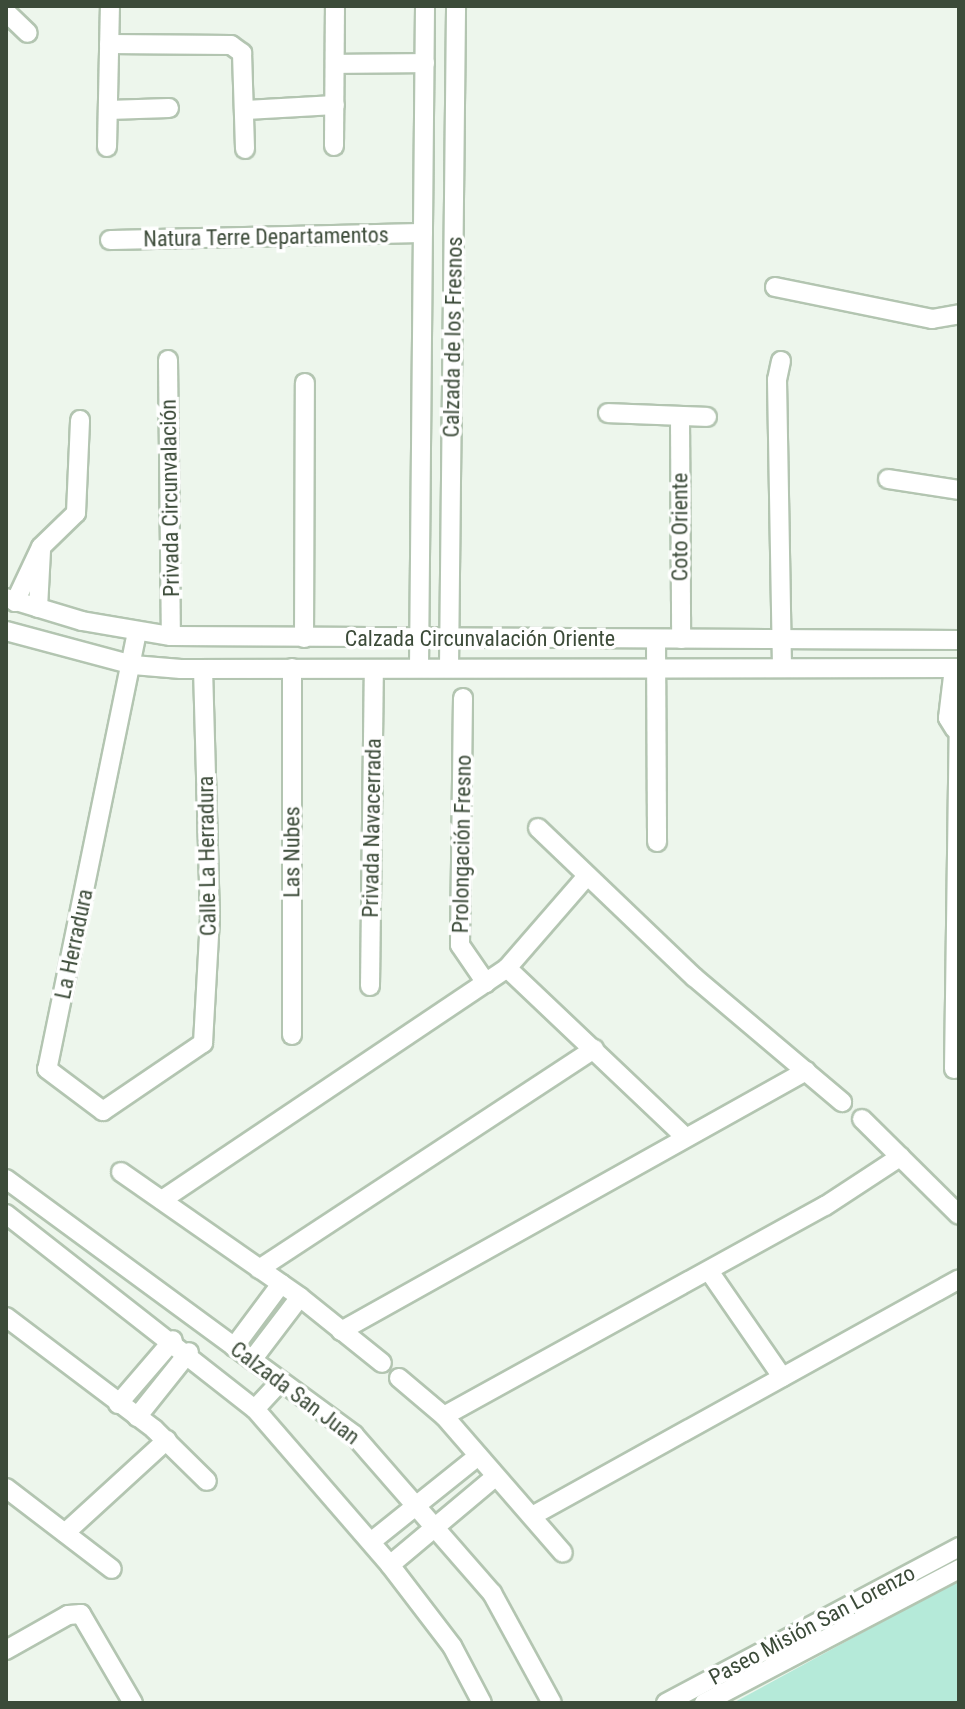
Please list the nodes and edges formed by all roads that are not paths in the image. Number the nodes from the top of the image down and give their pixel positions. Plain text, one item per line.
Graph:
1 (110, 6) edge
2 (335, 6) edge
3 (425, 6) edge
4 (456, 6) edge
5 (6, 12) edge
6 (28, 33) dead end
7 (109, 44) junction
8 (425, 63) junction
9 (335, 64) junction
10 (335, 105) junction
11 (169, 108) dead end
12 (108, 110) junction
13 (246, 110) junction
14 (334, 146) dead end
15 (107, 147) dead end
16 (245, 149) dead end
17 (424, 193) junction
18 (454, 193) junction
19 (423, 233) junction
20 (110, 240) dead end
21 (775, 287) dead end
22 (959, 314) edge
23 (168, 360) dead end
24 (781, 361) dead end
25 (422, 377) junction
26 (452, 378) junction
27 (305, 383) dead end
28 (608, 413) dead end
29 (680, 416) junction
30 (707, 417) dead end
31 (80, 420) dead end
32 (888, 479) dead end
33 (959, 490) edge
34 (41, 547) junction
35 (11, 600) edge
36 (38, 608) junction
37 (6, 631) edge
38 (137, 632) junction
39 (171, 636) junction
40 (304, 638) junction
41 (420, 639) junction
42 (450, 639) junction
43 (681, 639) junction
44 (656, 640) junction
45 (782, 640) junction
46 (959, 640) edge
47 (133, 665) junction
48 (292, 668) junction
49 (419, 668) junction
50 (449, 668) junction
51 (658, 668) junction
52 (782, 668) junction
53 (957, 668) edge
54 (203, 669) junction
55 (374, 670) junction
56 (954, 688) edge
57 (463, 698) dead end
58 (957, 726) edge
59 (538, 828) dead end
60 (657, 842) dead end
61 (587, 876) junction
62 (507, 968) junction
63 (486, 983) junction
64 (370, 986) dead end
65 (292, 1035) dead end
66 (203, 1043) joint
67 (594, 1049) junction
68 (954, 1069) dead end
69 (806, 1071) junction
70 (842, 1102) dead end
71 (862, 1119) dead end
72 (683, 1135) junction
73 (900, 1157) junction
74 (121, 1172) dead end
75 (6, 1179) edge
76 (162, 1200) junction
77 (6, 1214) edge
78 (959, 1215) edge
79 (73, 1229) junction
80 (56, 1252) junction
81 (259, 1269) junction
82 (709, 1271) junction
83 (959, 1279) edge
84 (281, 1284) junction
85 (300, 1297) junction
86 (6, 1317) edge
87 (341, 1331) junction
88 (173, 1340) junction
89 (234, 1347) junction
90 (189, 1352) junction
91 (252, 1360) junction
92 (382, 1363) dead end
93 (782, 1377) junction
94 (399, 1378) dead end
95 (281, 1381) junction
96 (118, 1404) junction
97 (255, 1409) junction
98 (444, 1416) junction
99 (137, 1417) junction
100 (167, 1440) junction
101 (478, 1456) junction
102 (496, 1476) junction
103 (207, 1481) dead end
104 (6, 1488) edge
105 (417, 1504) junction
106 (532, 1516) junction
107 (437, 1525) junction
108 (65, 1533) junction
109 (372, 1541) junction
110 (959, 1547) edge
111 (563, 1553) dead end
112 (390, 1565) junction
113 (112, 1569) dead end
114 (959, 1569) edge
115 (6, 1650) edge
116 (133, 1703) edge
117 (482, 1703) edge
118 (552, 1703) edge
119 (666, 1703) edge
120 (704, 1703) edge

1 - 7 street
2 - 9 street
3 - 8 street, Calzada de los Fresnos
4 - 18 street, Calzada de los Fresnos
5 - 6 street
7 - 12 street
7 - 13 street
8 - 9 street
8 - 17 street, Calzada de los Fresnos
9 - 10 street
10 - 13 street
10 - 14 street
11 - 12 street
12 - 15 street
13 - 16 street
17 - 18 street
17 - 19 street, Calzada de los Fresnos
18 - 26 street, Calzada de los Fresnos
19 - 20 street, Natura Terre Departamentos
19 - 25 street, Calzada de los Fresnos
21 - 22 street
23 - 39 street, Privada Circunvalación
24 - 45 street
25 - 26 street
25 - 41 street, Calzada de los Fresnos
26 - 42 street, Calzada de los Fresnos
27 - 40 street
28 - 29 street
29 - 30 street
29 - 43 street, Coto Oriente
31 - 34 street
32 - 33 street
34 - 35 street
34 - 36 street
35 - 36 street, Calzada Circunvalación Oriente
36 - 38 street, Calzada Circunvalación Oriente
37 - 47 street, Calzada Circunvalación Oriente
38 - 39 street, Calzada Circunvalación Oriente
38 - 47 street, La Herradura
39 - 40 street, Calzada Circunvalación Oriente
40 - 41 street, Calzada Circunvalación Oriente
41 - 42 street, Calzada Circunvalación Oriente
41 - 49 street, Calzada de los Fresnos
42 - 44 street, Calzada Circunvalación Oriente
42 - 50 street, Calzada de los Fresnos
43 - 44 street, Calzada Circunvalación Oriente
43 - 45 street, Calzada Circunvalación Oriente
44 - 51 street
45 - 46 street, Calzada Circunvalación Oriente
45 - 52 street
47 - 54 street, Calzada Circunvalación Oriente
47 - 66 street, La Herradura
48 - 54 street, Calzada Circunvalación Oriente
48 - 55 street, Calzada Circunvalación Oriente
48 - 65 street, Las Nubes
49 - 50 street, Calzada Circunvalación Oriente
49 - 55 street, Calzada Circunvalación Oriente
50 - 51 street, Calzada Circunvalación Oriente
51 - 52 street, Calzada Circunvalación Oriente
51 - 60 street
52 - 53 street, Calzada Circunvalación Oriente
53 - 56 street
54 - 66 street, Calle La Herradura
55 - 64 street, Privada Navacerrada
56 - 58 street
57 - 63 street, Prolongación Fresno
58 - 68 street
59 - 61 street
61 - 62 street
61 - 69 street
62 - 63 street
62 - 67 street
63 - 76 street
67 - 72 street
67 - 81 street
69 - 70 street
69 - 72 street
71 - 73 street
72 - 87 street
73 - 78 street
73 - 82 street
74 - 76 street
75 - 79 street, Calzada San Juan
76 - 81 street
77 - 80 street, Calzada San Juan
79 - 80 street
79 - 89 street, Calzada San Juan
80 - 88 street, Calzada San Juan
81 - 84 street
82 - 93 street
82 - 98 street
83 - 93 street
84 - 85 street
84 - 89 street
85 - 87 street
85 - 91 street
86 - 96 street
87 - 92 street
88 - 90 street, Calzada San Juan
88 - 96 street
89 - 91 street, Calzada San Juan
90 - 97 street, Calzada San Juan
90 - 99 street
91 - 95 street, Calzada San Juan
93 - 106 street
94 - 98 street
95 - 97 street
95 - 105 street, Calzada San Juan
96 - 99 street
97 - 109 street, Calzada San Juan
98 - 101 street
99 - 100 street
100 - 103 street
100 - 108 street
101 - 102 street
101 - 105 street
102 - 106 street
102 - 107 street
104 - 108 street
105 - 107 street, Calzada San Juan
105 - 109 street
106 - 111 street
107 - 112 street
107 - 118 street, Calzada San Juan
108 - 113 street
109 - 112 street, Calzada San Juan
110 - 119 street, Paseo Misión San Lorenzo
112 - 117 street, Calzada San Juan
114 - 120 street, Paseo Misión San Lorenzo
115 - 116 street

